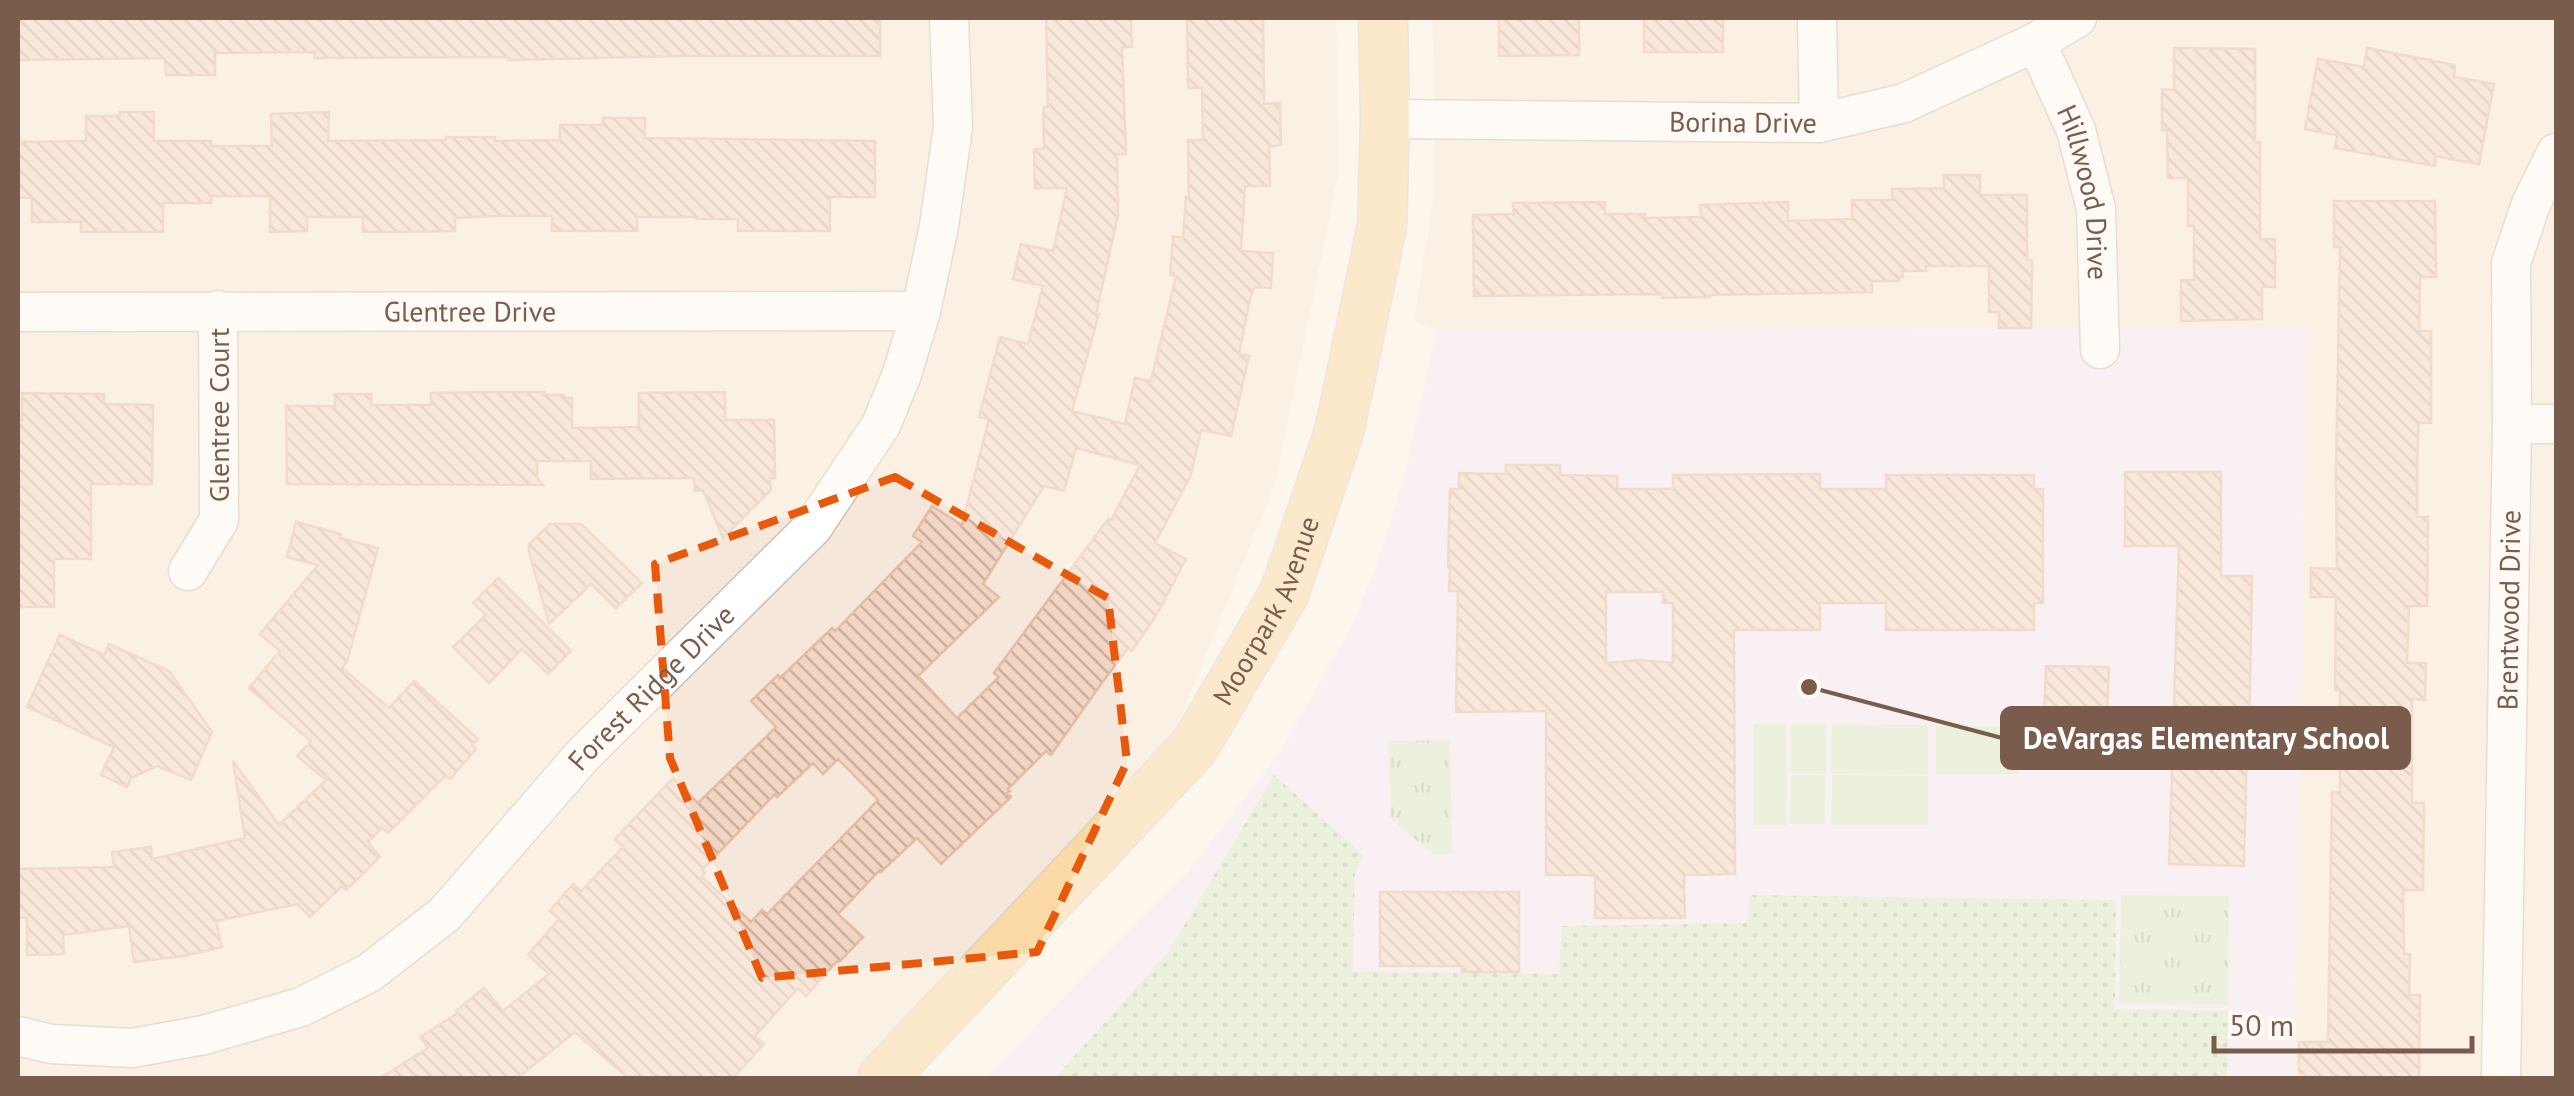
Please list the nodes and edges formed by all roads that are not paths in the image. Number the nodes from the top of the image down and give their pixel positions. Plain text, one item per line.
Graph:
1 (949, 18) edge
2 (1384, 18) edge
3 (1818, 18) edge
4 (2078, 18) edge
5 (2036, 42) junction
6 (1385, 119) junction
7 (1819, 123) junction
8 (2556, 153) edge
9 (218, 310) junction
10 (921, 311) junction
11 (18, 312) edge
12 (2100, 350) dead end
13 (2512, 424) junction
14 (2556, 424) edge
15 (188, 571) dead end
16 (18, 1036) edge
17 (89, 1063) edge
18 (882, 1078) edge
19 (2501, 1078) edge

1 - 10 street, Forest Ridge Drive
2 - 6 main road, Moorpark Avenue
3 - 7 street
4 - 5 street, Borina Drive
5 - 7 street, Borina Drive
5 - 12 street, Hillwood Drive
6 - 7 street, Borina Drive
6 - 18 main road, Moorpark Avenue
8 - 13 street, Brentwood Drive
9 - 10 street, Glentree Drive
9 - 11 street, Glentree Drive
9 - 15 street, Glentree Court
10 - 17 street, Forest Ridge Drive
13 - 14 street
13 - 19 street, Brentwood Drive
16 - 17 street, Forest Ridge Drive

